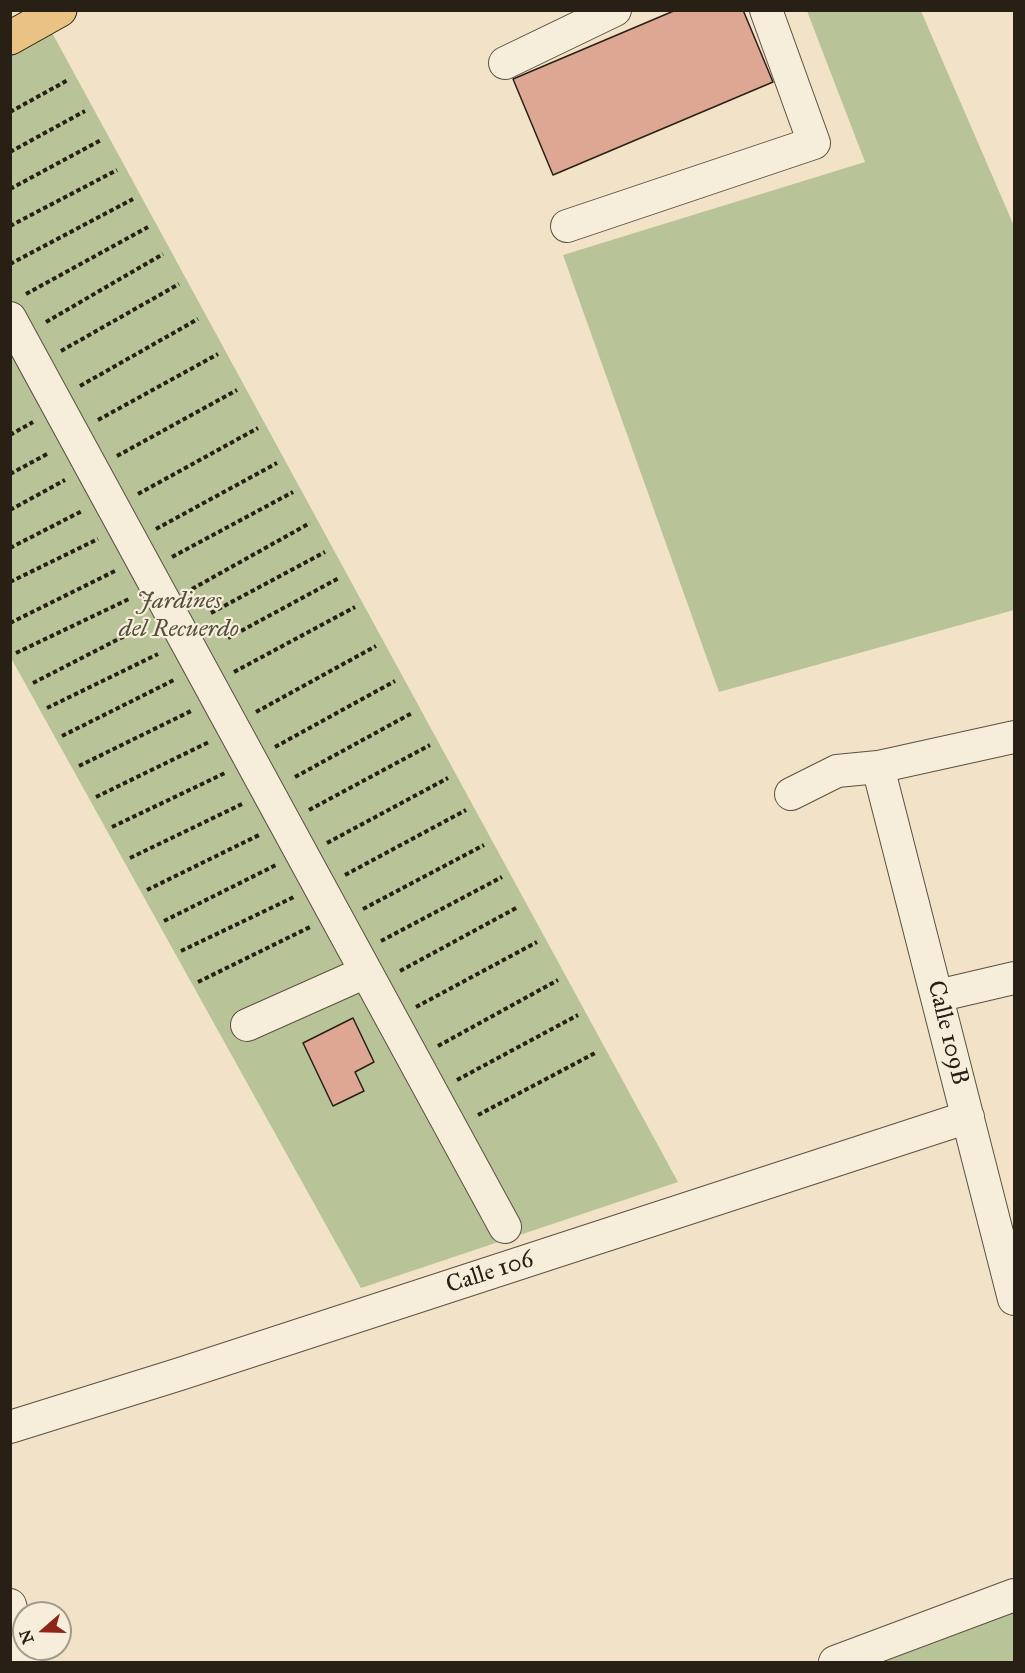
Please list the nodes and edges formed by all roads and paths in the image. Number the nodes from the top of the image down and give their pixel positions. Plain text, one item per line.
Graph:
1 (60, 10) edge
2 (615, 10) edge
3 (766, 10) edge
4 (10, 38) edge
5 (506, 63) dead end
6 (68, 80) dead end
7 (85, 111) dead end
8 (10, 112) edge
9 (101, 140) dead end
10 (10, 152) edge
11 (117, 170) dead end
12 (10, 189) edge
13 (133, 198) dead end
14 (10, 226) edge
15 (567, 226) dead end
16 (148, 227) dead end
17 (163, 255) dead end
18 (10, 264) edge
19 (179, 284) dead end
20 (18, 306) edge
21 (198, 319) dead end
22 (42, 324) dead end
23 (58, 352) dead end
24 (218, 354) dead end
25 (77, 388) dead end
26 (237, 390) dead end
27 (36, 421) dead end
28 (95, 422) dead end
29 (258, 428) dead end
30 (10, 435) edge
31 (51, 452) dead end
32 (114, 458) dead end
33 (277, 463) dead end
34 (10, 474) edge
35 (66, 480) dead end
36 (293, 492) dead end
37 (135, 496) dead end
38 (92, 506) dead end
39 (10, 510) edge
40 (310, 523) dead end
41 (153, 531) dead end
42 (107, 534) dead end
43 (10, 549) edge
44 (325, 552) dead end
45 (168, 559) dead end
46 (125, 566) dead end
47 (339, 578) dead end
48 (10, 582) edge
49 (186, 592) dead end
50 (129, 598) dead end
51 (355, 607) dead end
52 (212, 613) dead end
53 (154, 621) dead end
54 (10, 623) edge
55 (228, 638) dead end
56 (376, 646) dead end
57 (16, 652) dead end
58 (158, 654) dead end
59 (230, 674) dead end
60 (179, 678) dead end
61 (395, 681) dead end
62 (33, 683) dead end
63 (200, 706) dead end
64 (47, 708) dead end
65 (412, 713) dead end
66 (252, 714) dead end
67 (62, 736) dead end
68 (1014, 737) edge
69 (218, 738) dead end
70 (430, 745) dead end
71 (271, 750) dead end
72 (79, 766) dead end
73 (878, 767) junction
74 (234, 769) dead end
75 (448, 778) dead end
76 (288, 781) dead end
77 (791, 794) dead end
78 (96, 797) dead end
79 (250, 800) dead end
80 (466, 810) dead end
81 (304, 812) dead end
82 (112, 827) dead end
83 (267, 831) dead end
84 (484, 844) dead end
85 (322, 846) dead end
86 (130, 858) dead end
87 (284, 861) dead end
88 (502, 877) dead end
89 (340, 879) dead end
90 (147, 890) dead end
91 (301, 893) dead end
92 (518, 907) dead end
93 (358, 912) dead end
94 (164, 921) dead end
95 (318, 924) dead end
96 (537, 942) dead end
97 (181, 951) dead end
98 (378, 964) junction
99 (1014, 978) edge
100 (558, 980) dead end
101 (198, 982) dead end
102 (937, 996) junction
103 (410, 1010) dead end
104 (578, 1016) dead end
105 (247, 1025) dead end
106 (431, 1049) dead end
107 (597, 1052) dead end
108 (450, 1084) dead end
109 (968, 1117) junction
110 (469, 1119) dead end
111 (505, 1227) dead end
112 (1009, 1254) edge
113 (1014, 1299) edge
114 (10, 1427) edge
115 (1014, 1594) edge
116 (10, 1605) edge
117 (26, 1662) edge
118 (835, 1662) edge

1 - 4 main road
2 - 5 street
3 - 15 street
6 - 8 path
7 - 10 path
9 - 12 path
11 - 14 path
13 - 18 path
16 - 20 path
17 - 22 path
19 - 23 path
20 - 98 street
21 - 25 path
24 - 28 path
26 - 32 path
27 - 30 path
29 - 37 path
31 - 34 path
33 - 41 path
35 - 39 path
36 - 45 path
38 - 43 path
40 - 49 path
42 - 48 path
44 - 52 path
46 - 54 path
47 - 55 path
50 - 57 path
51 - 59 path
53 - 62 path
56 - 66 path
58 - 64 path
60 - 67 path
61 - 71 path
63 - 72 path
65 - 76 path
68 - 73 street
69 - 78 path
70 - 81 path
73 - 77 street
73 - 102 street, Calle 109B
74 - 82 path
75 - 85 path
79 - 86 path
80 - 89 path
83 - 90 path
84 - 93 path
87 - 94 path
88 - 98 path
91 - 97 path
92 - 98 path
95 - 101 path
96 - 103 path
98 - 105 street
98 - 111 street
99 - 102 street
100 - 106 path
102 - 109 street, Calle 109B
104 - 108 path
107 - 110 path
109 - 112 street, Calle 109B
109 - 114 street, Calle 106
112 - 113 street, Calle 109B
115 - 118 street
116 - 117 street

